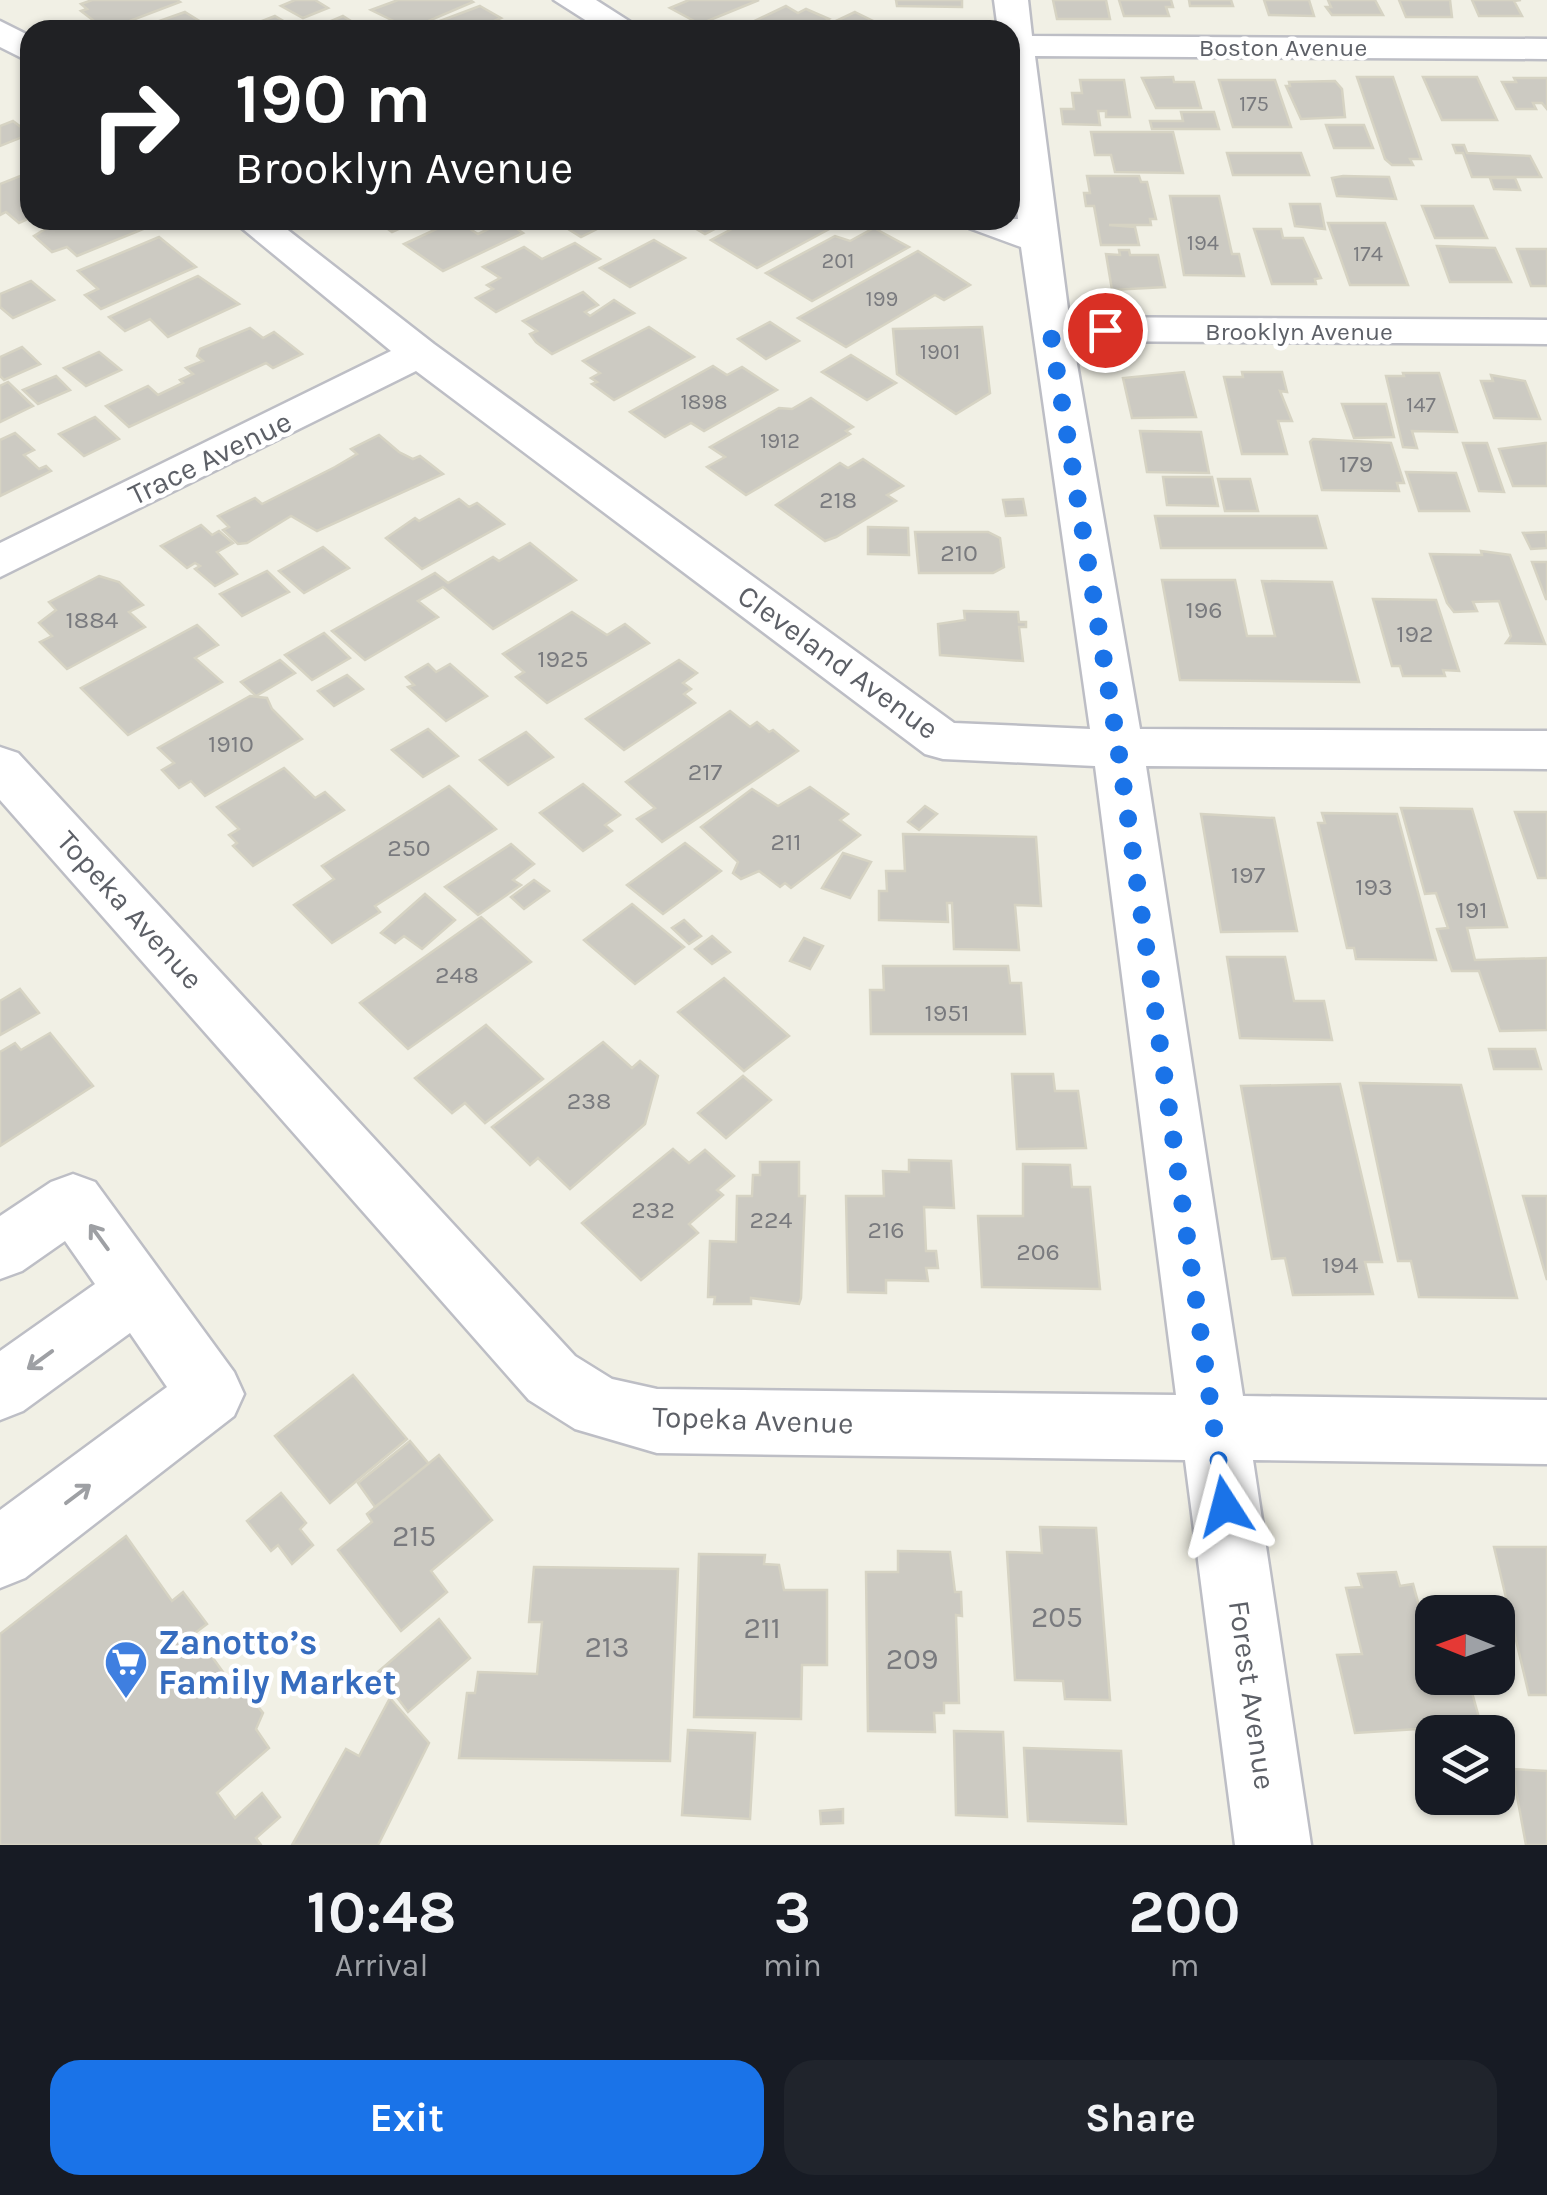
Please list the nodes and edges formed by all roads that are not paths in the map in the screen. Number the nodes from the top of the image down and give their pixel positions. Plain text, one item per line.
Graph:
1 (570, 0) edge
2 (607, 20) edge
3 (1020, 23) edge
4 (1547, 48) edge
5 (1020, 61) edge
6 (264, 230) edge
7 (1011, 230) edge
8 (1039, 240) junction
9 (1050, 329) junction
10 (1547, 332) edge
11 (418, 352) junction
12 (0, 562) edge
13 (1118, 747) junction
14 (1547, 750) edge
15 (0, 766) edge
16 (0, 1251) edge
17 (138, 1290) junction
18 (0, 1389) edge
19 (1214, 1430) junction
20 (1547, 1432) edge
21 (0, 1553) edge
22 (1272, 1845) edge

1 - 2 street
3 - 4 street, Boston Avenue
5 - 8 street, Forest Avenue
6 - 11 street, Cleveland Avenue
7 - 8 street
8 - 9 street, Forest Avenue
9 - 10 street, Brooklyn Avenue
9 - 13 street, Forest Avenue
11 - 12 street, Trace Avenue
11 - 13 street, Cleveland Avenue
13 - 14 street, Cleveland Avenue
13 - 19 street, Forest Avenue
15 - 19 street, Topeka Avenue
17 -> 16 street
17 -> 18 street
21 -> 17 street
19 - 20 street, Topeka Avenue
19 - 22 street, Forest Avenue

